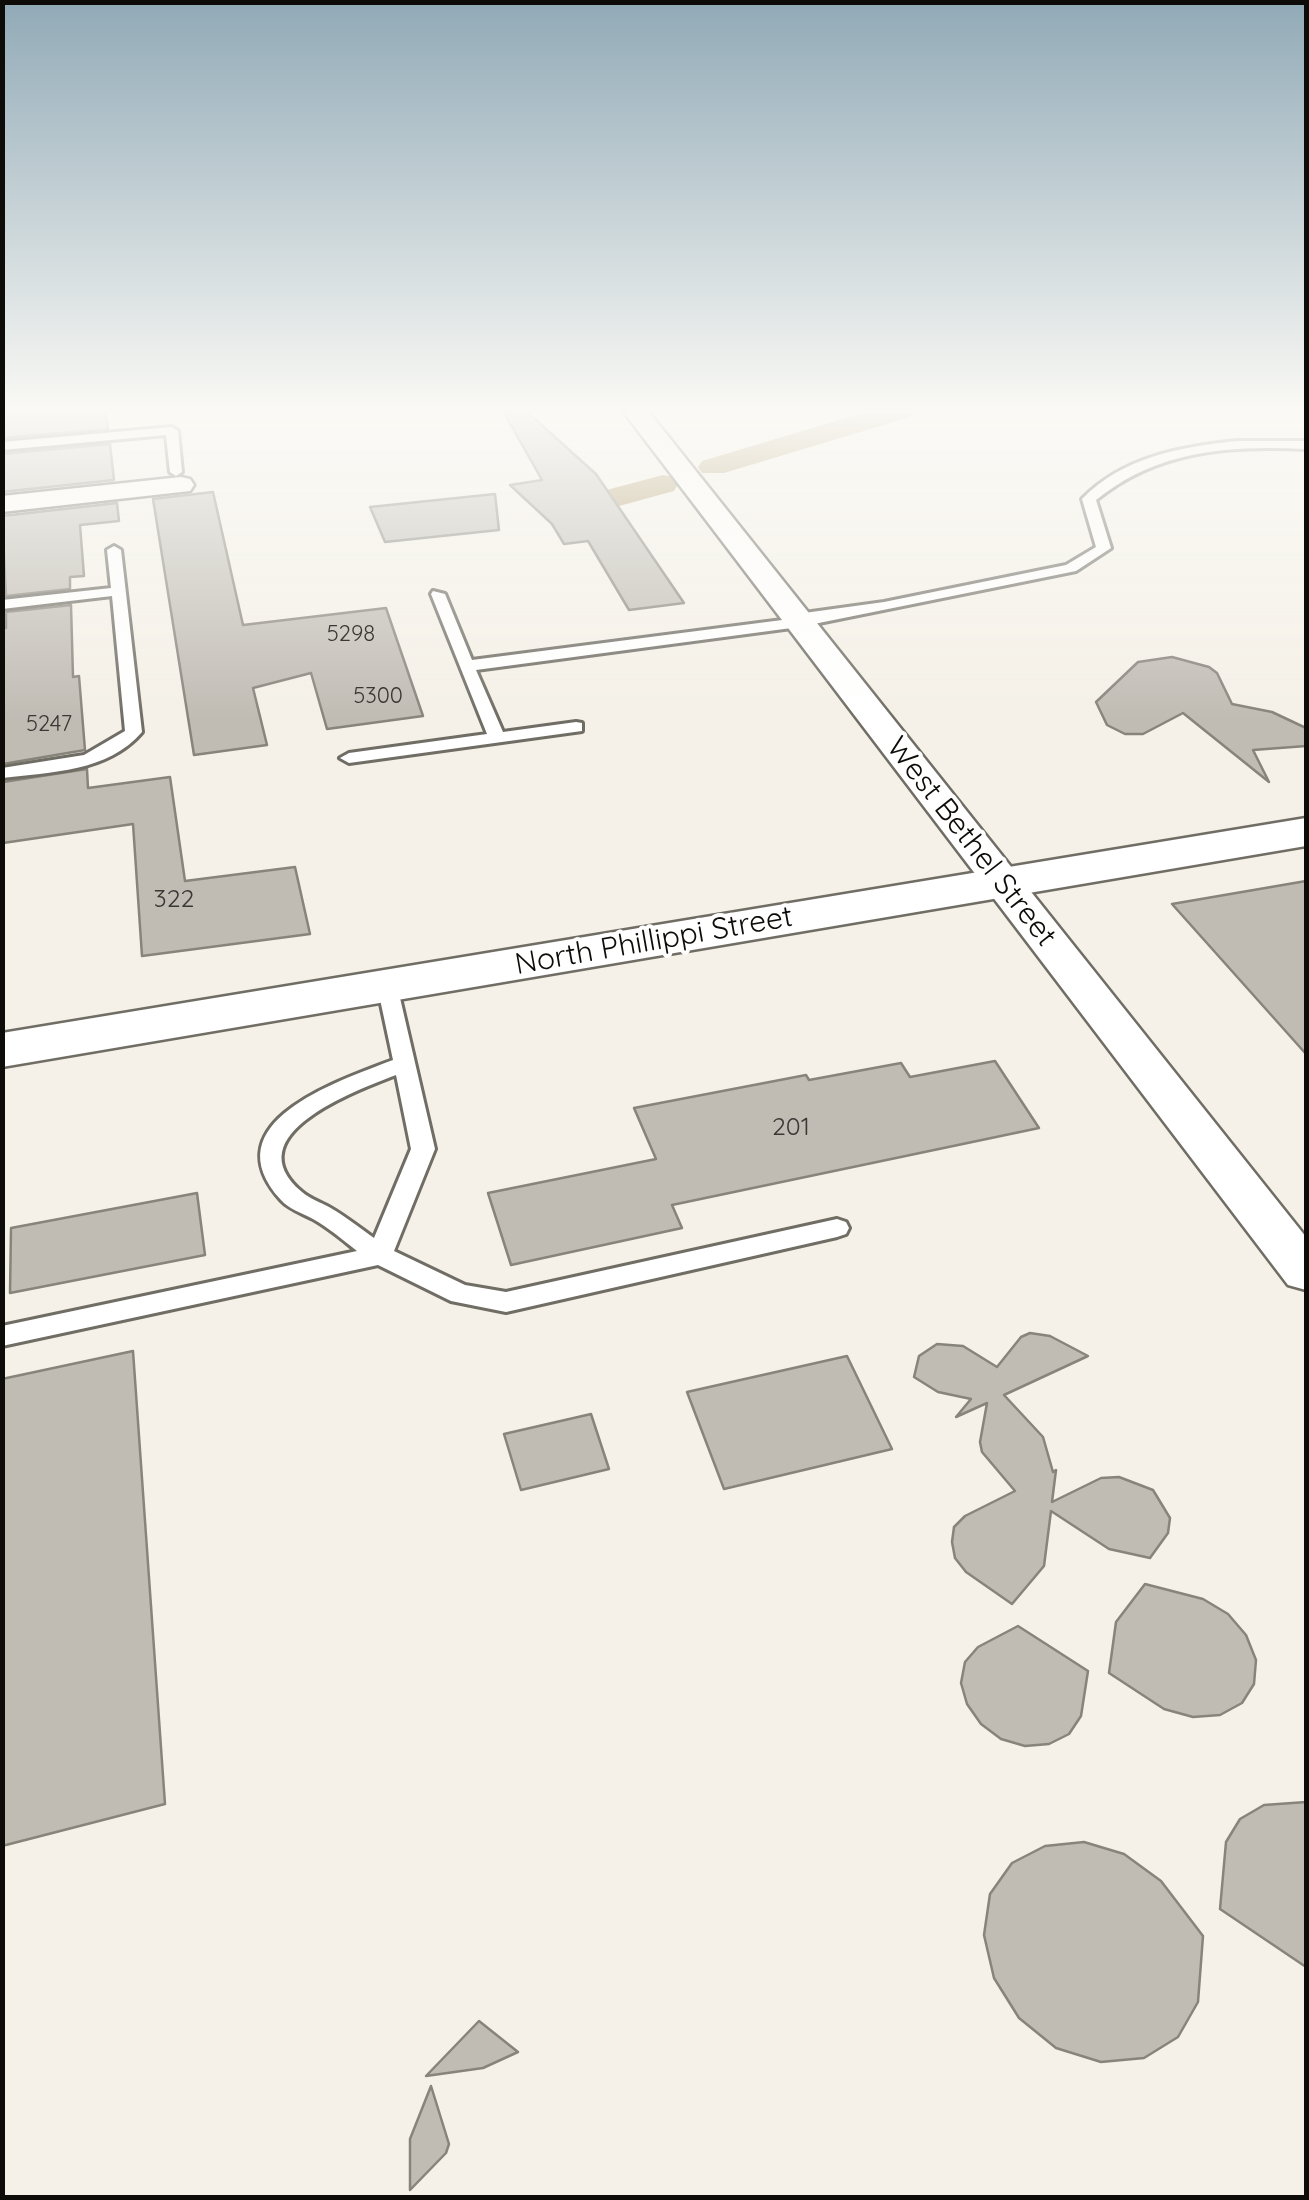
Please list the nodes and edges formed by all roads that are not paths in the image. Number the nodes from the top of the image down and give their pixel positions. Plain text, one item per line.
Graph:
1 (714, 514) edge
2 (1093, 514) edge
3 (114, 550) dead end
4 (119, 591) junction
5 (438, 594) dead end
6 (2, 605) edge
7 (798, 621) junction
8 (466, 666) junction
9 (576, 727) dead end
10 (497, 737) junction
11 (349, 758) dead end
12 (2, 773) edge
13 (1306, 832) edge
14 (1002, 882) junction
15 (387, 985) junction
16 (2, 1050) edge
17 (404, 1064) junction
18 (837, 1228) dead end
19 (380, 1255) junction
20 (1306, 1272) edge
21 (2, 1336) edge

1 - 7 street, West Bethel Street
2 - 7 lane
3 - 4 lane
4 - 6 lane
4 - 12 lane
5 - 8 lane
7 - 8 lane
7 - 14 street, West Bethel Street
8 - 10 lane
9 - 10 lane
10 - 11 lane
13 - 14 street, North Phillippi Street
14 - 15 street, North Phillippi Street
14 - 20 street, West Bethel Street
15 - 16 street, North Phillippi Street
15 - 17 lane
17 - 19 lane
17 - 19 lane
18 - 19 lane
19 - 21 lane

